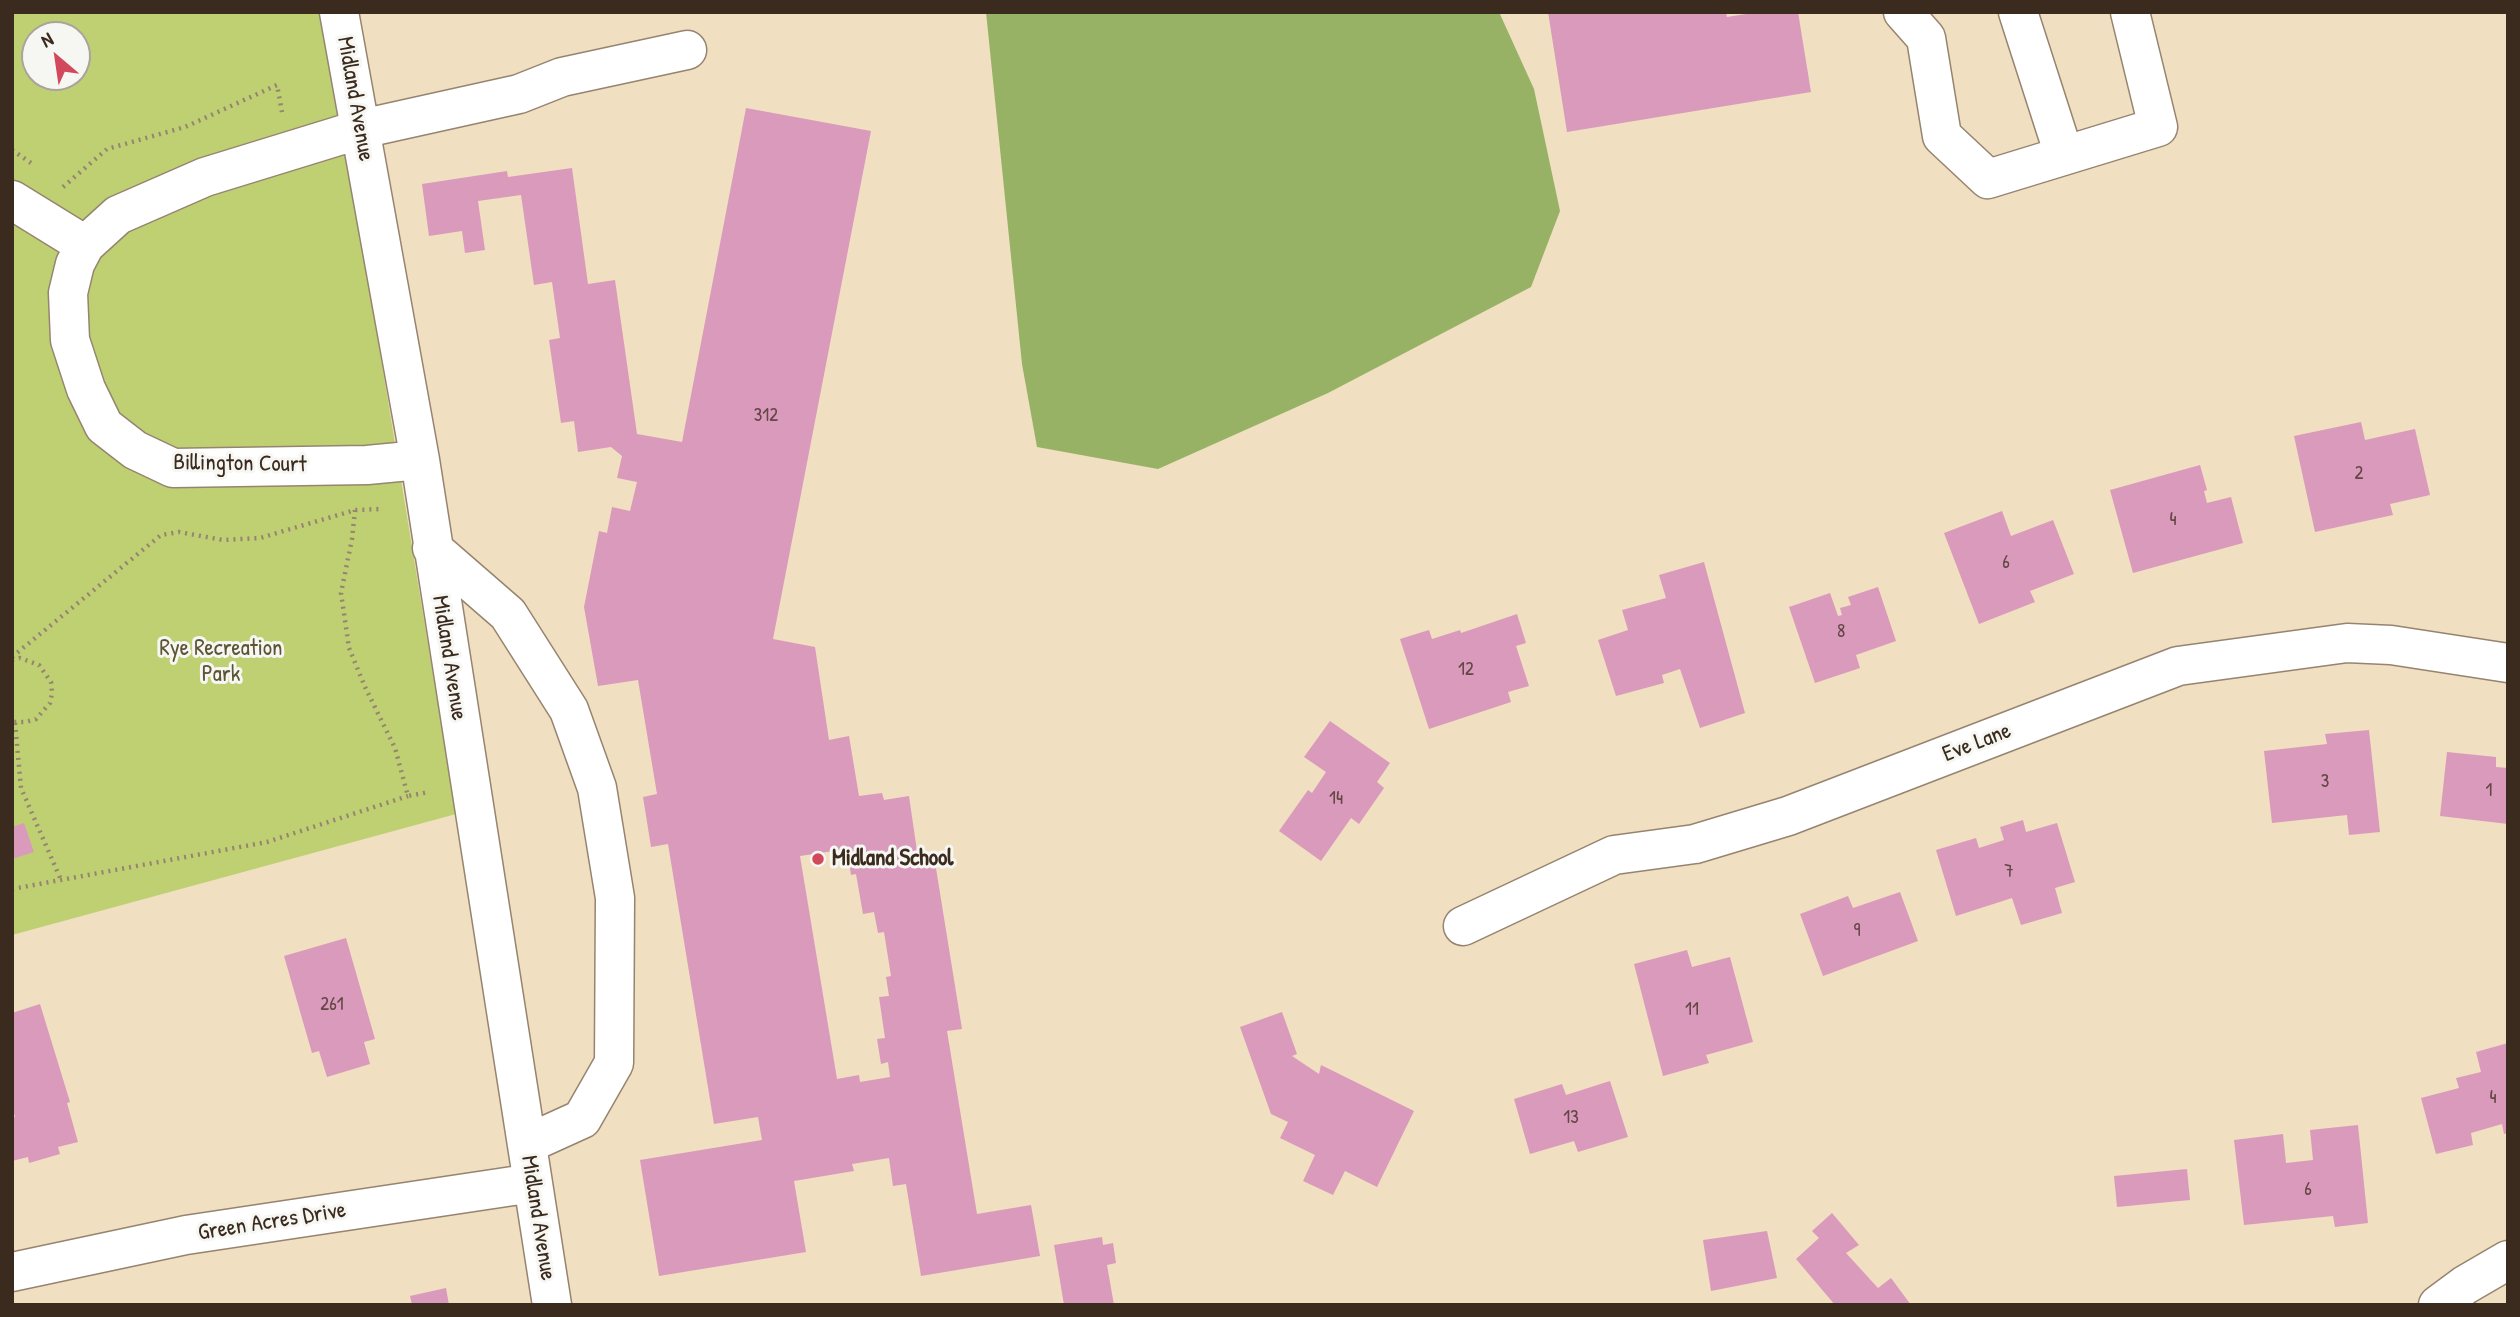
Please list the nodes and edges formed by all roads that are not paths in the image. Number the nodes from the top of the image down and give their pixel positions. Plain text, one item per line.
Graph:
1 (340, 12) edge
2 (1903, 12) edge
3 (2018, 12) edge
4 (2130, 12) edge
5 (687, 50) dead end
6 (361, 129) junction
7 (2064, 155) junction
8 (12, 200) edge
9 (85, 246) junction
10 (420, 460) junction
11 (432, 548) junction
12 (2508, 663) edge
13 (1463, 926) dead end
14 (527, 1144) junction
15 (533, 1183) junction
16 (2508, 1260) edge
17 (12, 1272) edge
18 (552, 1305) edge
19 (2438, 1305) edge

1 - 6 street, Midland Avenue
2 - 7 street
3 - 7 street
4 - 7 street
5 - 6 street, Billington Court
6 - 9 street, Billington Court
6 - 10 street, Midland Avenue
8 - 9 street
9 - 10 street, Billington Court
10 - 11 street, Midland Avenue
11 - 14 street, Midland Avenue
11 - 14 street
12 - 13 street, Eve Lane
14 - 15 street, Midland Avenue
15 - 17 street, Green Acres Drive
15 - 18 street, Midland Avenue
16 - 19 street

